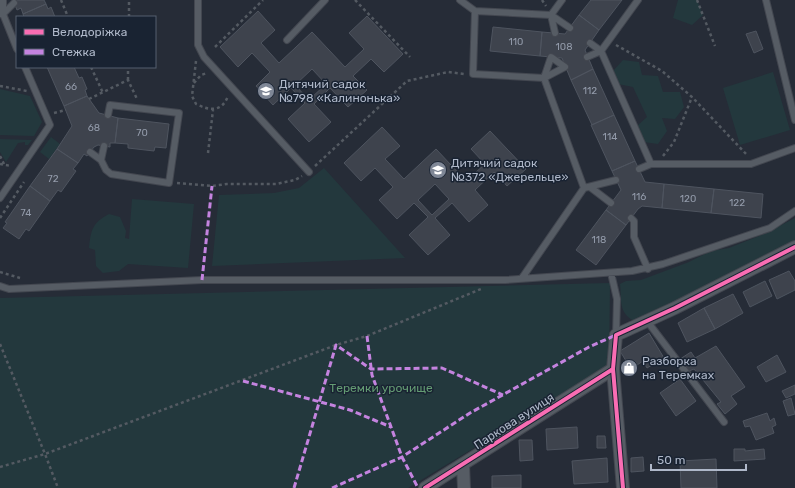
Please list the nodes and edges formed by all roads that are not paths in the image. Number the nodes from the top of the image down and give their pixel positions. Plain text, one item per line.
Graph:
1 (3, 0) edge
2 (198, 0) edge
3 (326, 0) edge
4 (460, 0) edge
5 (562, 0) edge
6 (638, 0) edge
7 (766, 0) edge
8 (14, 3) dead end
9 (475, 11) junction
10 (1, 14) edge
11 (551, 15) junction
12 (570, 28) dead end
13 (555, 33) dead end
14 (287, 40) dead end
15 (590, 43) dead end
16 (16, 47) edge
17 (601, 51) junction
18 (587, 57) dead end
19 (25, 68) edge
20 (108, 115) dead end
21 (795, 120) edge
22 (104, 146) dead end
23 (795, 148) edge
24 (90, 152) dead end
25 (101, 160) junction
26 (654, 164) junction
27 (639, 170) dead end
28 (309, 172) road end
29 (616, 180) dead end
30 (587, 188) junction
31 (0, 198) edge
32 (611, 203) dead end
33 (795, 211) edge
34 (631, 218) dead end
35 (795, 247) edge
36 (648, 269) junction
37 (611, 273) junction
38 (522, 278) junction
39 (0, 286) edge
40 (647, 321) junction
41 (616, 335) junction
42 (613, 369) junction
43 (724, 422) dead end
44 (463, 465) junction
45 (425, 488) edge
46 (464, 488) edge
47 (623, 488) edge

1 - 10 lane
2 - 28 lane
3 - 14 lane
4 - 9 lane
5 - 11 lane
6 - 17 lane
7 - 21 lane
8 - 10 lane
9 - 11 lane
9 - 30 lane
10 - 16 lane
11 - 12 lane
11 - 13 lane
15 - 17 lane
17 - 18 lane
17 - 26 lane
19 - 31 lane
20 - 25 lane
22 - 25 lane
23 - 26 lane
24 - 25 lane
26 - 27 lane
29 - 30 lane
30 - 32 lane
30 - 38 lane
33 - 36 lane
34 - 36 lane
35 - 40 street
36 - 37 lane
37 - 38 lane
37 - 41 lane
38 - 39 lane
40 - 41 street
40 - 43 lane
41 - 42 street
42 - 44 street, Паркова вулиця
42 - 47 street
44 - 45 street, Паркова вулиця
44 - 46 street

